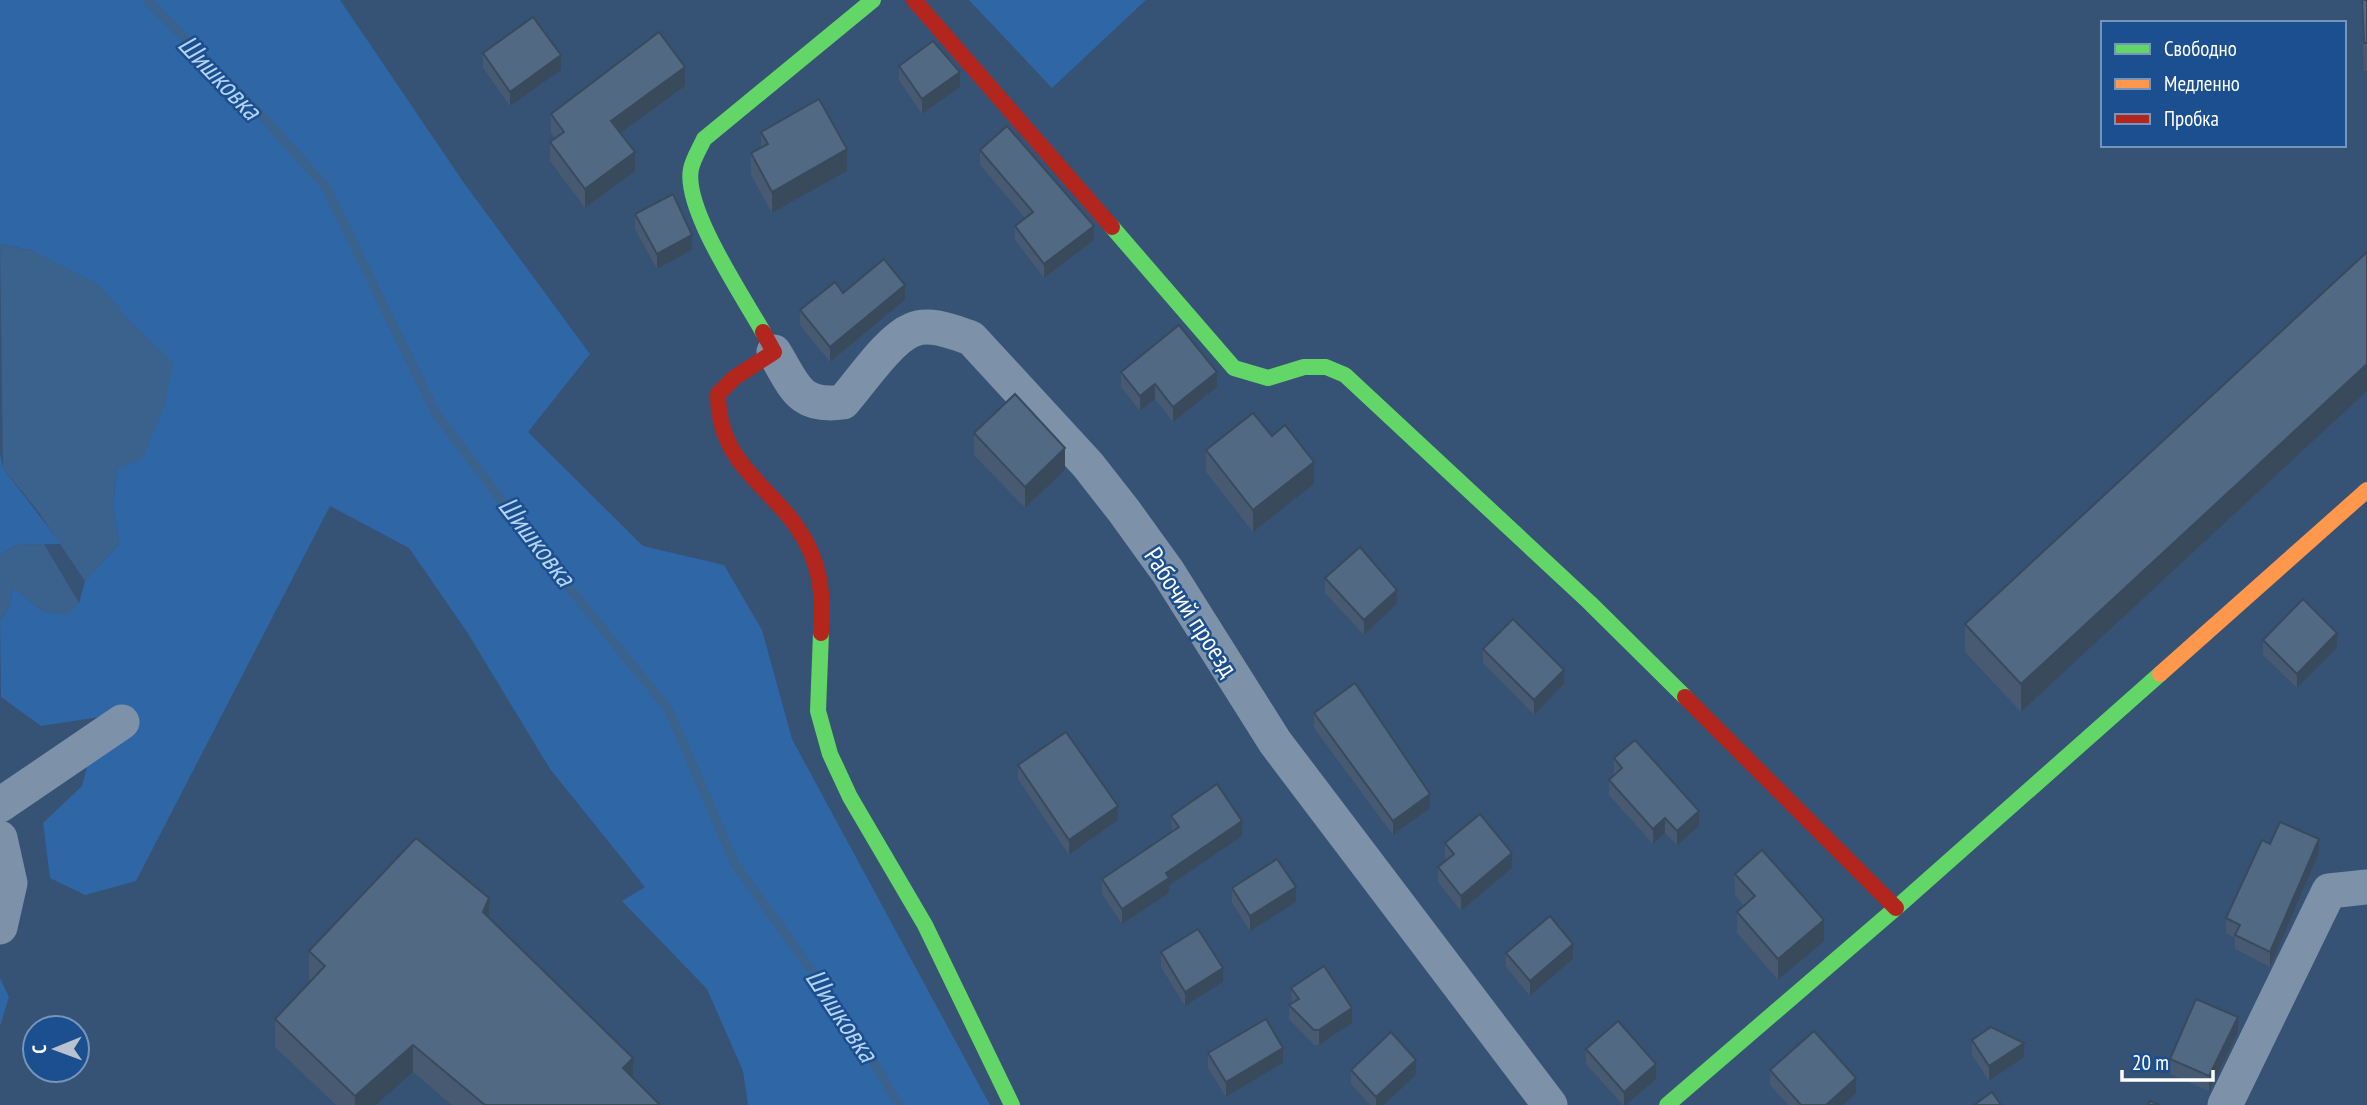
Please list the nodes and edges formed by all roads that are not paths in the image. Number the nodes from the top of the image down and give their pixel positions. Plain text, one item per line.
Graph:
1 (873, 0) edge
2 (914, 0) edge
3 (774, 352) junction
4 (2367, 490) edge
5 (122, 722) dead end
6 (0, 805) edge
7 (0, 838) edge
8 (2367, 887) edge
9 (1896, 908) junction
10 (0, 927) edge
11 (1678, 1102) edge
12 (1012, 1105) edge
13 (1550, 1105) edge
14 (2225, 1105) edge

1 - 3 street
2 - 9 street
3 - 12 street
3 - 13 street, Рабочий проезд
4 - 9 street
5 - 6 street
7 - 10 street
8 - 14 street
9 - 11 street

